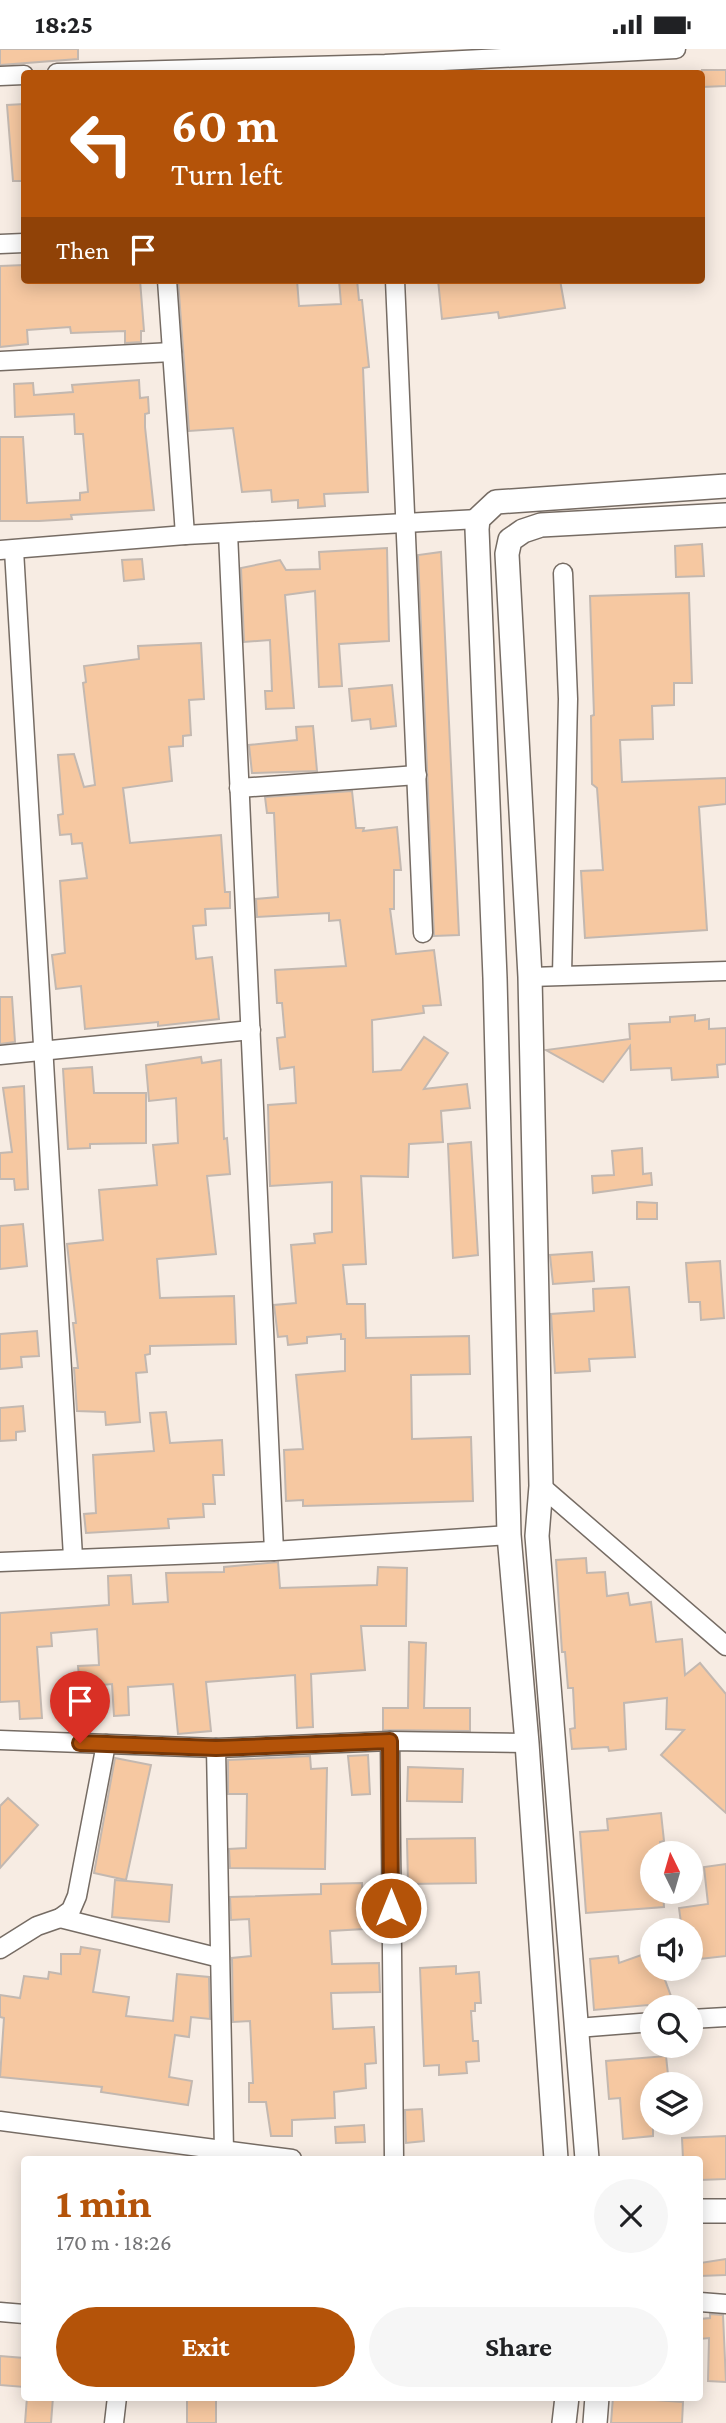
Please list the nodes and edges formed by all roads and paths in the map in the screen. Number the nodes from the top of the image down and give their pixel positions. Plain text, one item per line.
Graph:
1 (676, 49) edge
2 (249, 57) edge
3 (385, 62) edge
4 (164, 70) edge
5 (21, 75) edge
6 (0, 76) edge
7 (21, 243) edge
8 (0, 244) edge
9 (167, 284) edge
10 (396, 284) edge
11 (172, 352) junction
12 (0, 362) edge
13 (726, 486) edge
14 (726, 496) edge
15 (726, 515) edge
16 (478, 519) junction
17 (407, 523) junction
18 (228, 533) junction
19 (185, 535) junction
20 (7, 550) edge
21 (564, 573) dead end
22 (417, 775) junction
23 (239, 788) junction
24 (423, 933) dead end
25 (726, 971) edge
26 (562, 975) junction
27 (530, 977) junction
28 (251, 1030) junction
29 (44, 1052) junction
30 (0, 1055) edge
31 (533, 1147) junction
32 (499, 1150) junction
33 (541, 1486) junction
34 (509, 1535) junction
35 (274, 1551) junction
36 (73, 1557) junction
37 (0, 1562) edge
38 (726, 1646) edge
39 (0, 1740) edge
40 (390, 1741) junction
41 (527, 1743) junction
42 (106, 1744) junction
43 (216, 1748) junction
44 (60, 1918) junction
45 (0, 1949) edge
46 (220, 1958) junction
47 (726, 2017) edge
48 (703, 2018) edge
49 (640, 2023) edge
50 (578, 2028) junction
51 (0, 2122) edge
52 (224, 2151) junction
53 (266, 2156) edge
54 (394, 2156) edge
55 (556, 2156) edge
56 (587, 2156) edge
57 (703, 2211) edge
58 (726, 2211) edge
59 (703, 2302) edge
60 (726, 2304) edge
61 (0, 2312) edge
62 (21, 2314) edge
63 (117, 2401) edge
64 (567, 2401) edge
65 (597, 2401) edge
66 (114, 2423) edge
67 (564, 2423) edge
68 (595, 2423) edge

1 - 3 street
2 - 3 street
2 - 4 street
5 - 6 street
7 - 8 street
9 - 11 street
10 - 17 street
11 - 12 street
11 - 19 street
13 - 14 street
13 - 16 street
15 - 27 street
16 - 17 street
16 - 32 street
17 - 18 street
17 - 22 street
18 - 19 street
18 - 23 street
19 - 20 street
20 - 29 street
21 - 26 street
22 - 23 street
22 - 24 street
23 - 28 street
25 - 26 street
26 - 27 street
27 - 31 street
28 - 29 street
28 - 35 street
29 - 30 street
29 - 36 street
31 - 32 street
31 - 33 street
32 - 34 street
33 - 38 street
33 - 50 street
34 - 35 street
34 - 41 street
35 - 36 street
36 - 37 street
39 - 42 street
40 - 41 street
40 - 43 street
40 - 54 street
41 - 55 street
42 - 43 street
42 - 44 street
43 - 46 street
44 - 45 street
44 - 46 street
46 - 52 street
47 - 48 street
49 - 50 street
50 - 56 street
51 - 52 street
52 - 53 street
57 - 58 street
59 - 60 street
61 - 62 street
63 - 66 street
64 - 67 street
65 - 68 street

